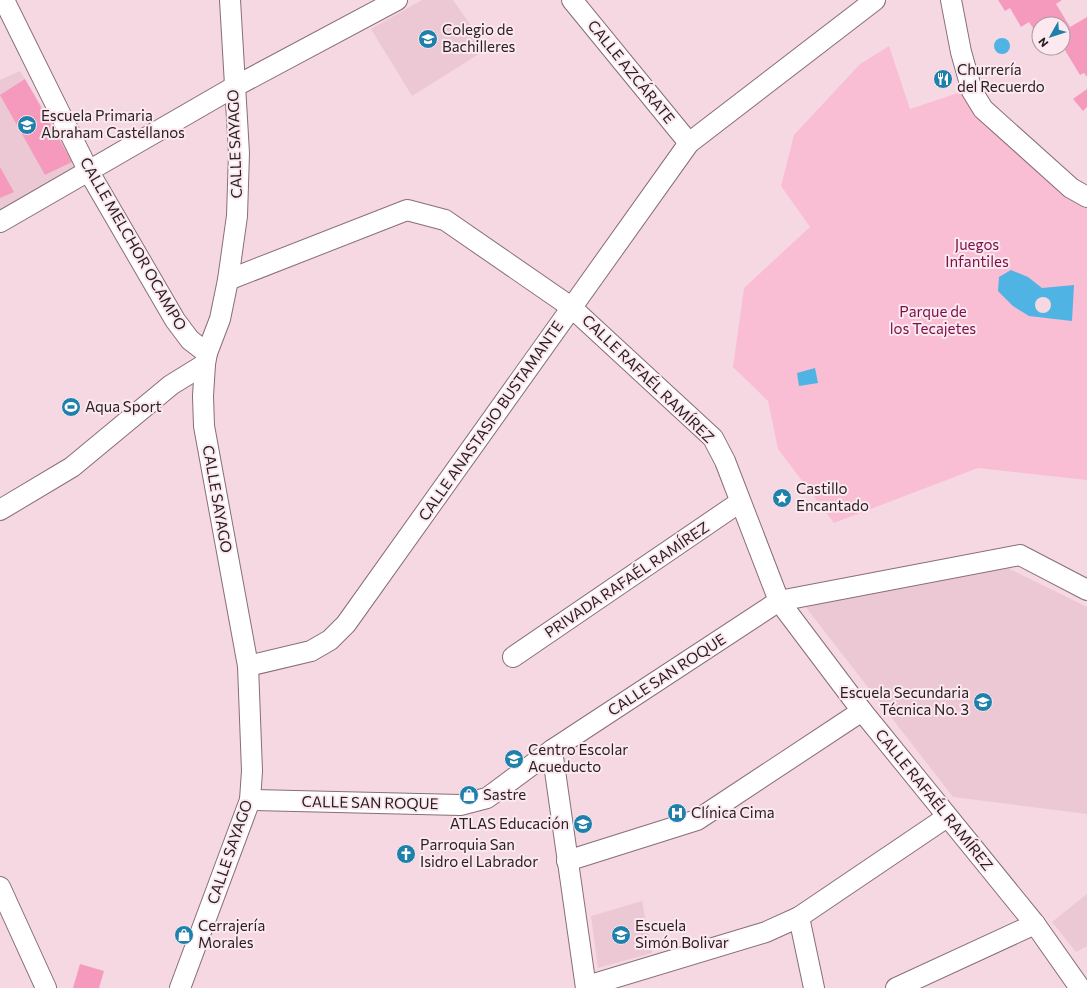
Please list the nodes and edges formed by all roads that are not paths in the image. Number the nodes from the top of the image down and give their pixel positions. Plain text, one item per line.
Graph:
1 (4, 0) edge
2 (230, 0) edge
3 (397, 0) edge
4 (572, 0) edge
5 (875, 0) edge
6 (951, 0) edge
7 (234, 87) junction
8 (689, 143) junction
9 (89, 172) junction
10 (1087, 197) edge
11 (0, 222) edge
12 (228, 280) junction
13 (572, 307) junction
14 (206, 358) junction
15 (740, 502) junction
16 (0, 510) edge
17 (1087, 590) edge
18 (779, 601) junction
19 (513, 657) dead end
20 (248, 666) junction
21 (862, 711) junction
22 (552, 750) junction
23 (250, 800) junction
24 (947, 817) junction
25 (567, 860) junction
26 (0, 887) edge
27 (799, 917) junction
28 (1035, 924) junction
29 (586, 987) edge
30 (46, 988) edge
31 (180, 988) edge
32 (814, 988) edge
33 (896, 988) edge
34 (1080, 988) edge

1 - 9 street, CALLE MELCHOR OCAMPO
2 - 7 street, CALLE SAYAGO
3 - 7 street
4 - 8 street, CALLE AZCÁRATE
5 - 8 street, CALLE ANASTASIO BUSTAMANTE
6 - 10 street
7 - 9 street
7 - 12 street, CALLE SAYAGO
8 - 13 street, CALLE ANASTASIO BUSTAMANTE
9 - 11 street
9 - 14 street, CALLE MELCHOR OCAMPO
12 - 13 street, CALLE RAFAÉL RAMÍREZ
12 - 14 street, CALLE SAYAGO
13 - 15 street, CALLE RAFAÉL RAMÍREZ
13 - 20 street, CALLE ANASTASIO BUSTAMANTE
14 - 16 street
14 - 20 street, CALLE SAYAGO
15 - 18 street, CALLE RAFAÉL RAMÍREZ
15 - 19 street, PRIVADA RAFAÉL RAMÍREZ
17 - 18 street, CALLE SAN ROQUE
18 - 21 street, CALLE RAFAÉL RAMÍREZ
18 - 22 street, CALLE SAN ROQUE
20 - 23 street, CALLE SAYAGO
21 - 24 street, CALLE RAFAÉL RAMÍREZ
21 - 25 street
22 - 23 street, CALLE SAN ROQUE
22 - 25 street
23 - 31 street, CALLE SAYAGO
24 - 27 street
24 - 28 street, CALLE RAFAÉL RAMÍREZ
25 - 29 street
26 - 30 street
27 - 29 street
27 - 32 street
28 - 33 street
28 - 34 street, CALLE RAFAÉL RAMÍREZ

